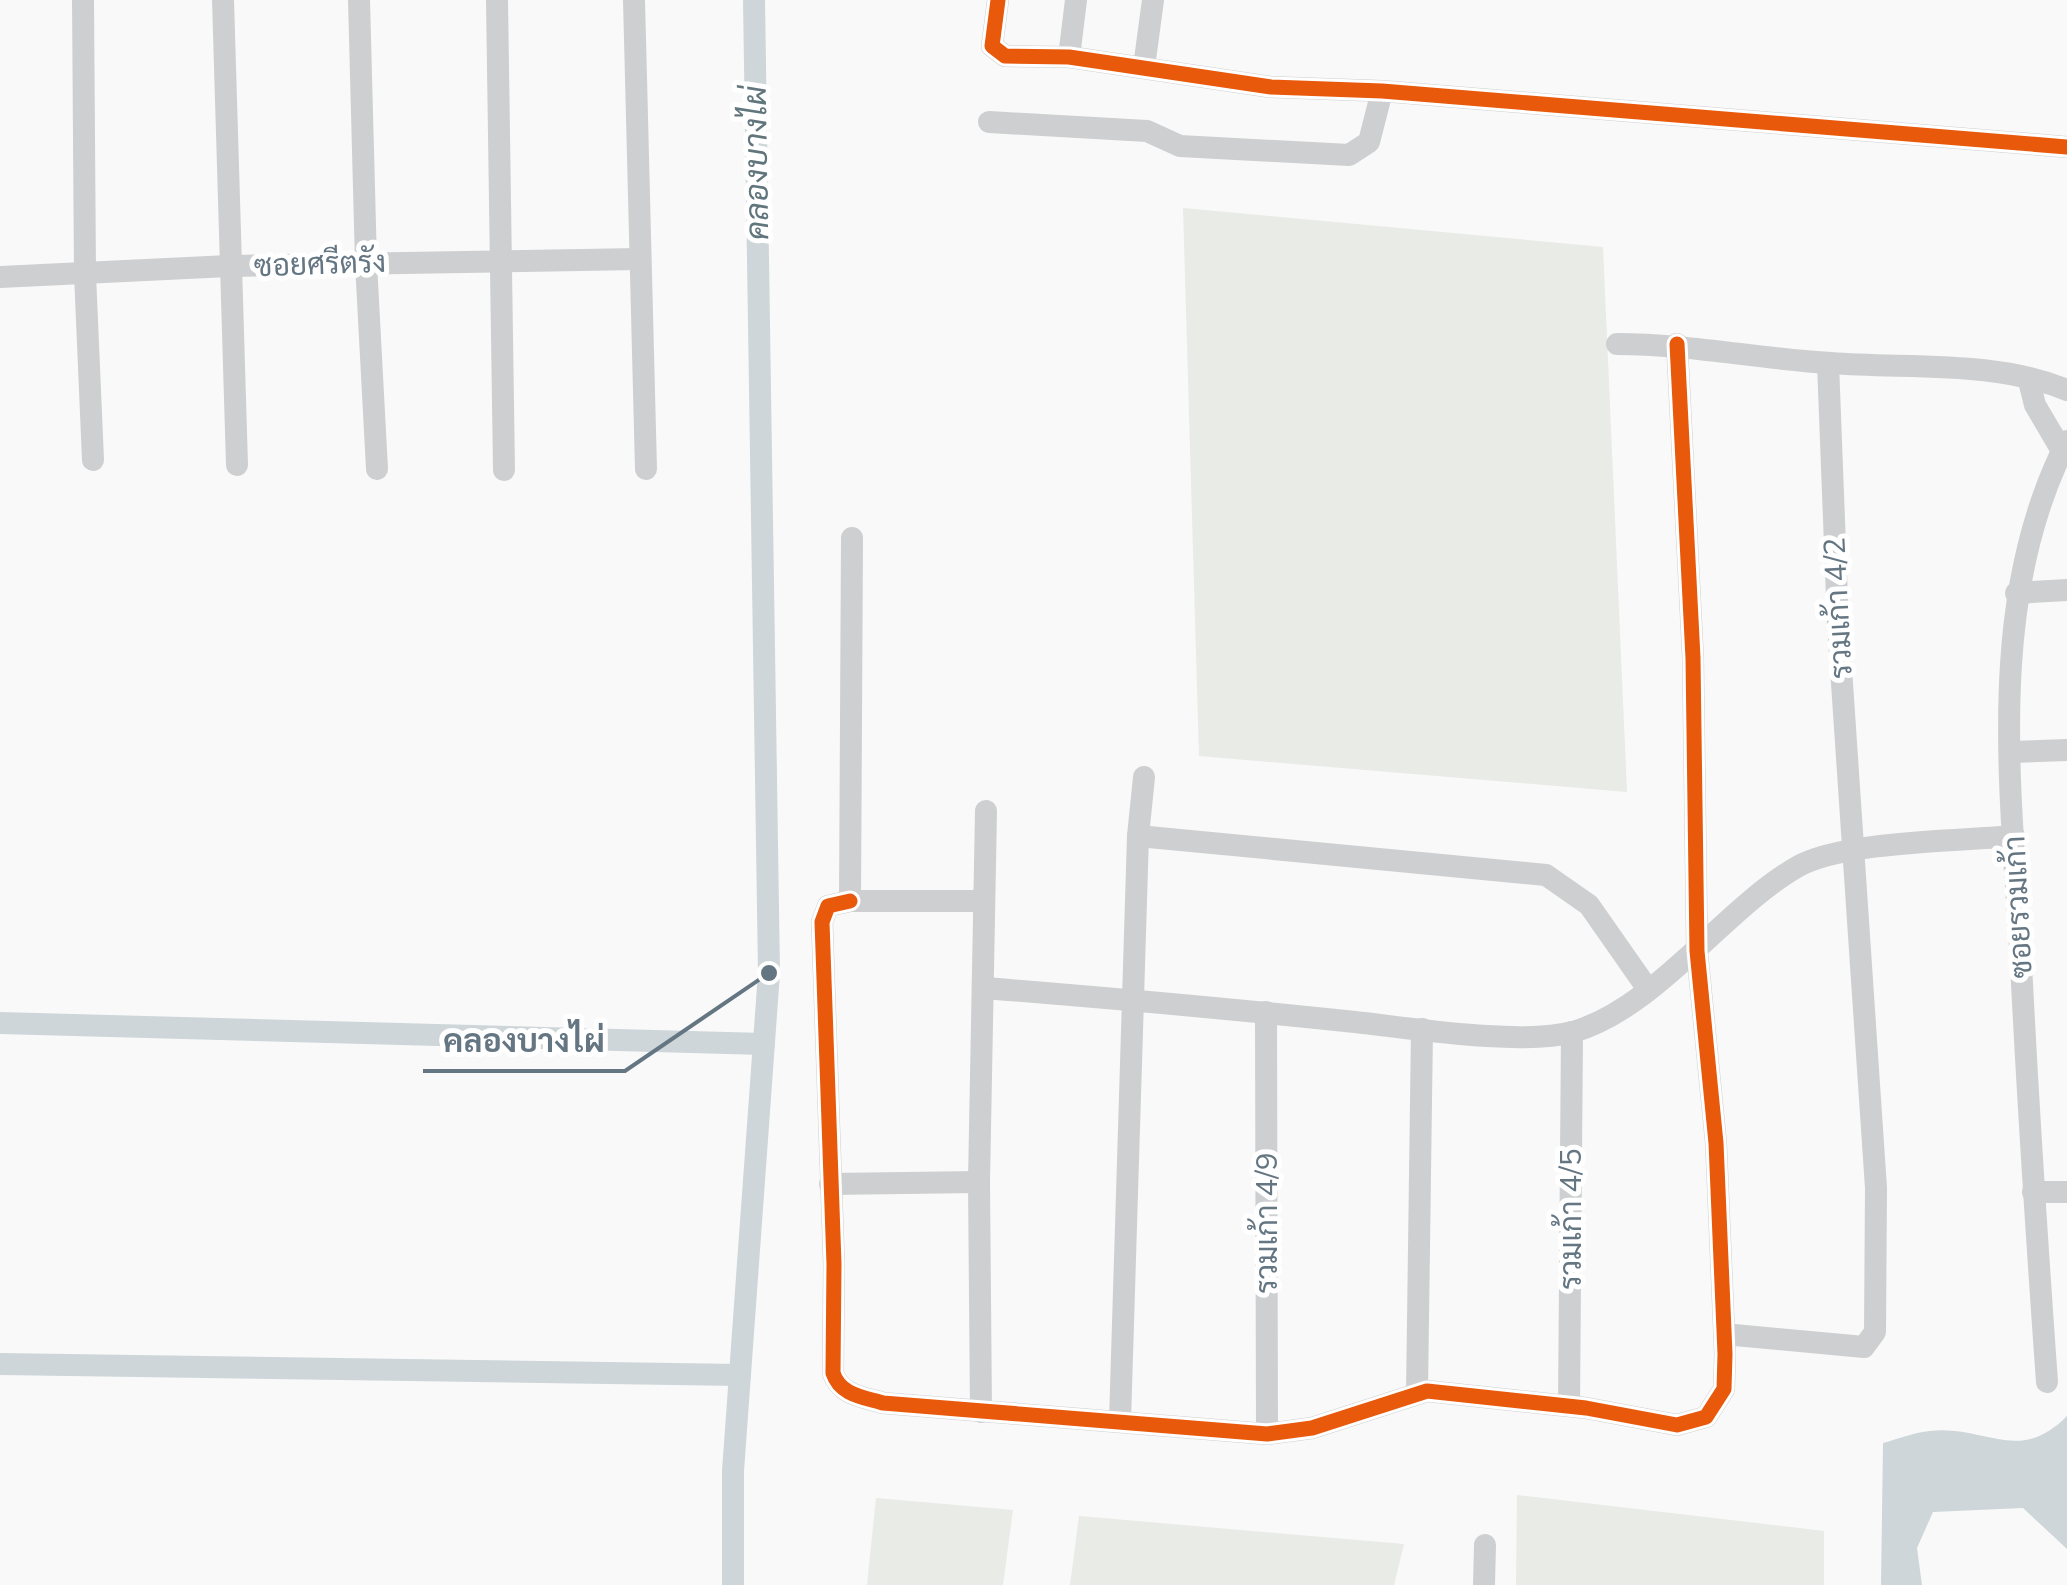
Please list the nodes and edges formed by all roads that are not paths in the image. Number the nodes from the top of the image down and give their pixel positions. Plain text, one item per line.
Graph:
1 (82, 0) edge
2 (224, 0) edge
3 (359, 0) edge
4 (497, 0) edge
5 (634, 0) edge
6 (998, 0) edge
7 (1076, 0) edge
8 (1153, 0) edge
9 (1069, 57) junction
10 (1144, 67) junction
11 (1382, 91) junction
12 (990, 122) dead end
13 (2067, 147) edge
14 (498, 259) junction
15 (639, 259) junction
16 (366, 263) junction
17 (230, 266) junction
18 (85, 274) junction
19 (0, 277) edge
20 (1616, 344) dead end
21 (1677, 344) junction
22 (1828, 363) junction
23 (2029, 382) junction
24 (2067, 390) edge
25 (2064, 446) edge
26 (93, 460) dead end
27 (237, 465) dead end
28 (646, 468) dead end
29 (377, 469) dead end
30 (504, 470) dead end
31 (852, 538) dead end
32 (2067, 590) edge
33 (2016, 593) junction
34 (2067, 750) edge
35 (2012, 752) junction
36 (1144, 777) dead end
37 (986, 810) dead end
38 (1138, 836) junction
39 (2014, 836) junction
40 (1853, 852) junction
41 (850, 901) junction
42 (982, 901) junction
43 (1697, 950) junction
44 (985, 988) junction
45 (1647, 988) junction
46 (1132, 1000) junction
47 (1266, 1012) junction
48 (1422, 1029) junction
49 (1572, 1032) junction
50 (979, 1182) junction
51 (830, 1184) junction
52 (2033, 1192) junction
53 (2067, 1192) edge
54 (2055, 1330) edge
55 (1724, 1334) junction
56 (2047, 1382) dead end
57 (1417, 1393) junction
58 (1569, 1406) junction
59 (981, 1412) junction
60 (1120, 1422) junction
61 (1268, 1434) junction
62 (1485, 1545) dead end
63 (1484, 1585) edge

1 - 18 street
2 - 17 street
3 - 16 street
4 - 14 street
5 - 15 street
6 - 9 street
7 - 9 street
8 - 10 street
9 - 10 street
10 - 11 street
11 - 12 street
11 - 13 street
14 - 15 street, ซอยศรีตรัง
14 - 16 street, ซอยศรีตรัง
14 - 30 street
15 - 28 street
16 - 17 street, ซอยศรีตรัง
16 - 29 street
17 - 18 street, ซอยศรีตรัง
17 - 27 street
18 - 19 street, ซอยศรีตรัง
18 - 26 street
20 - 21 street
21 - 22 street
21 - 43 street
22 - 23 street
22 - 40 street, รวมเก้า 4/2
23 - 24 street
23 - 25 street
25 - 33 street, ซอยรวมเก้า
31 - 41 street
32 - 33 street
33 - 35 street, ซอยรวมเก้า
34 - 35 street
35 - 39 street, ซอยรวมเก้า
36 - 38 street
37 - 42 street
38 - 45 street
38 - 46 street
39 - 40 street
39 - 52 street, ซอยรวมเก้า
40 - 43 street
40 - 55 street, รวมเก้า 4/2
41 - 42 street
41 - 51 street
42 - 44 street
43 - 45 street
43 - 55 street
44 - 46 street
44 - 50 street
45 - 49 street
46 - 47 street
46 - 60 street
47 - 48 street
47 - 61 street, รวมเก้า 4/9
48 - 49 street
48 - 57 street
49 - 58 street, รวมเก้า 4/5
50 - 51 street
50 - 59 street
51 - 59 street
52 - 53 street
52 - 54 street, ซอยรวมเก้า
54 - 56 street, ซอยรวมเก้า
55 - 58 street
57 - 58 street
57 - 61 street
59 - 60 street
60 - 61 street
62 - 63 street

